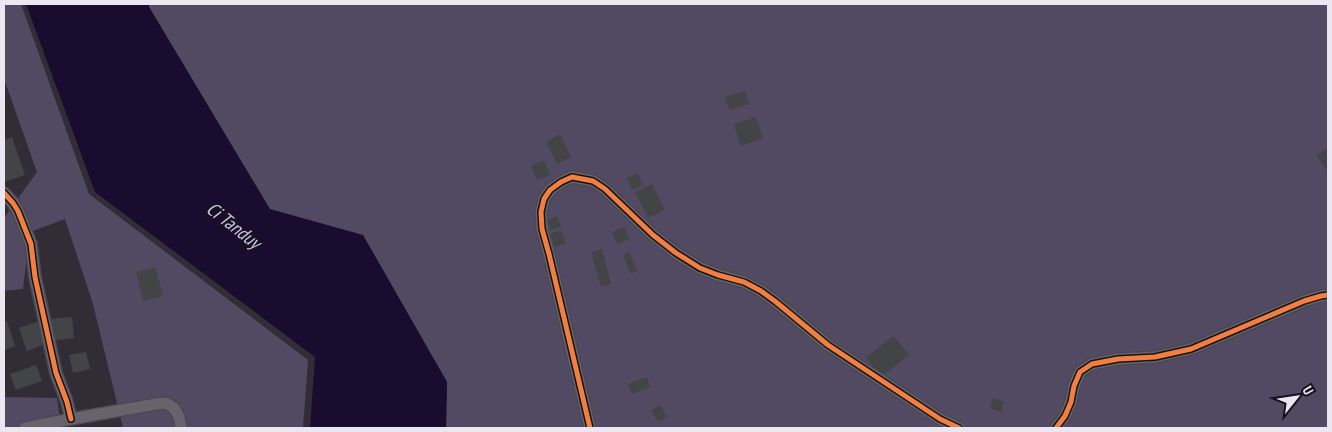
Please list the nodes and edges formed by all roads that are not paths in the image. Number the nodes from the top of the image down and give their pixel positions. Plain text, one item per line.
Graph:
1 (4, 193) edge
2 (1328, 295) edge
3 (71, 418) junction
4 (25, 428) edge
5 (180, 428) edge
6 (590, 428) edge
7 (959, 428) edge
8 (1056, 428) edge

1 - 3 street
2 - 8 street
3 - 4 street
3 - 5 street
6 - 7 street

